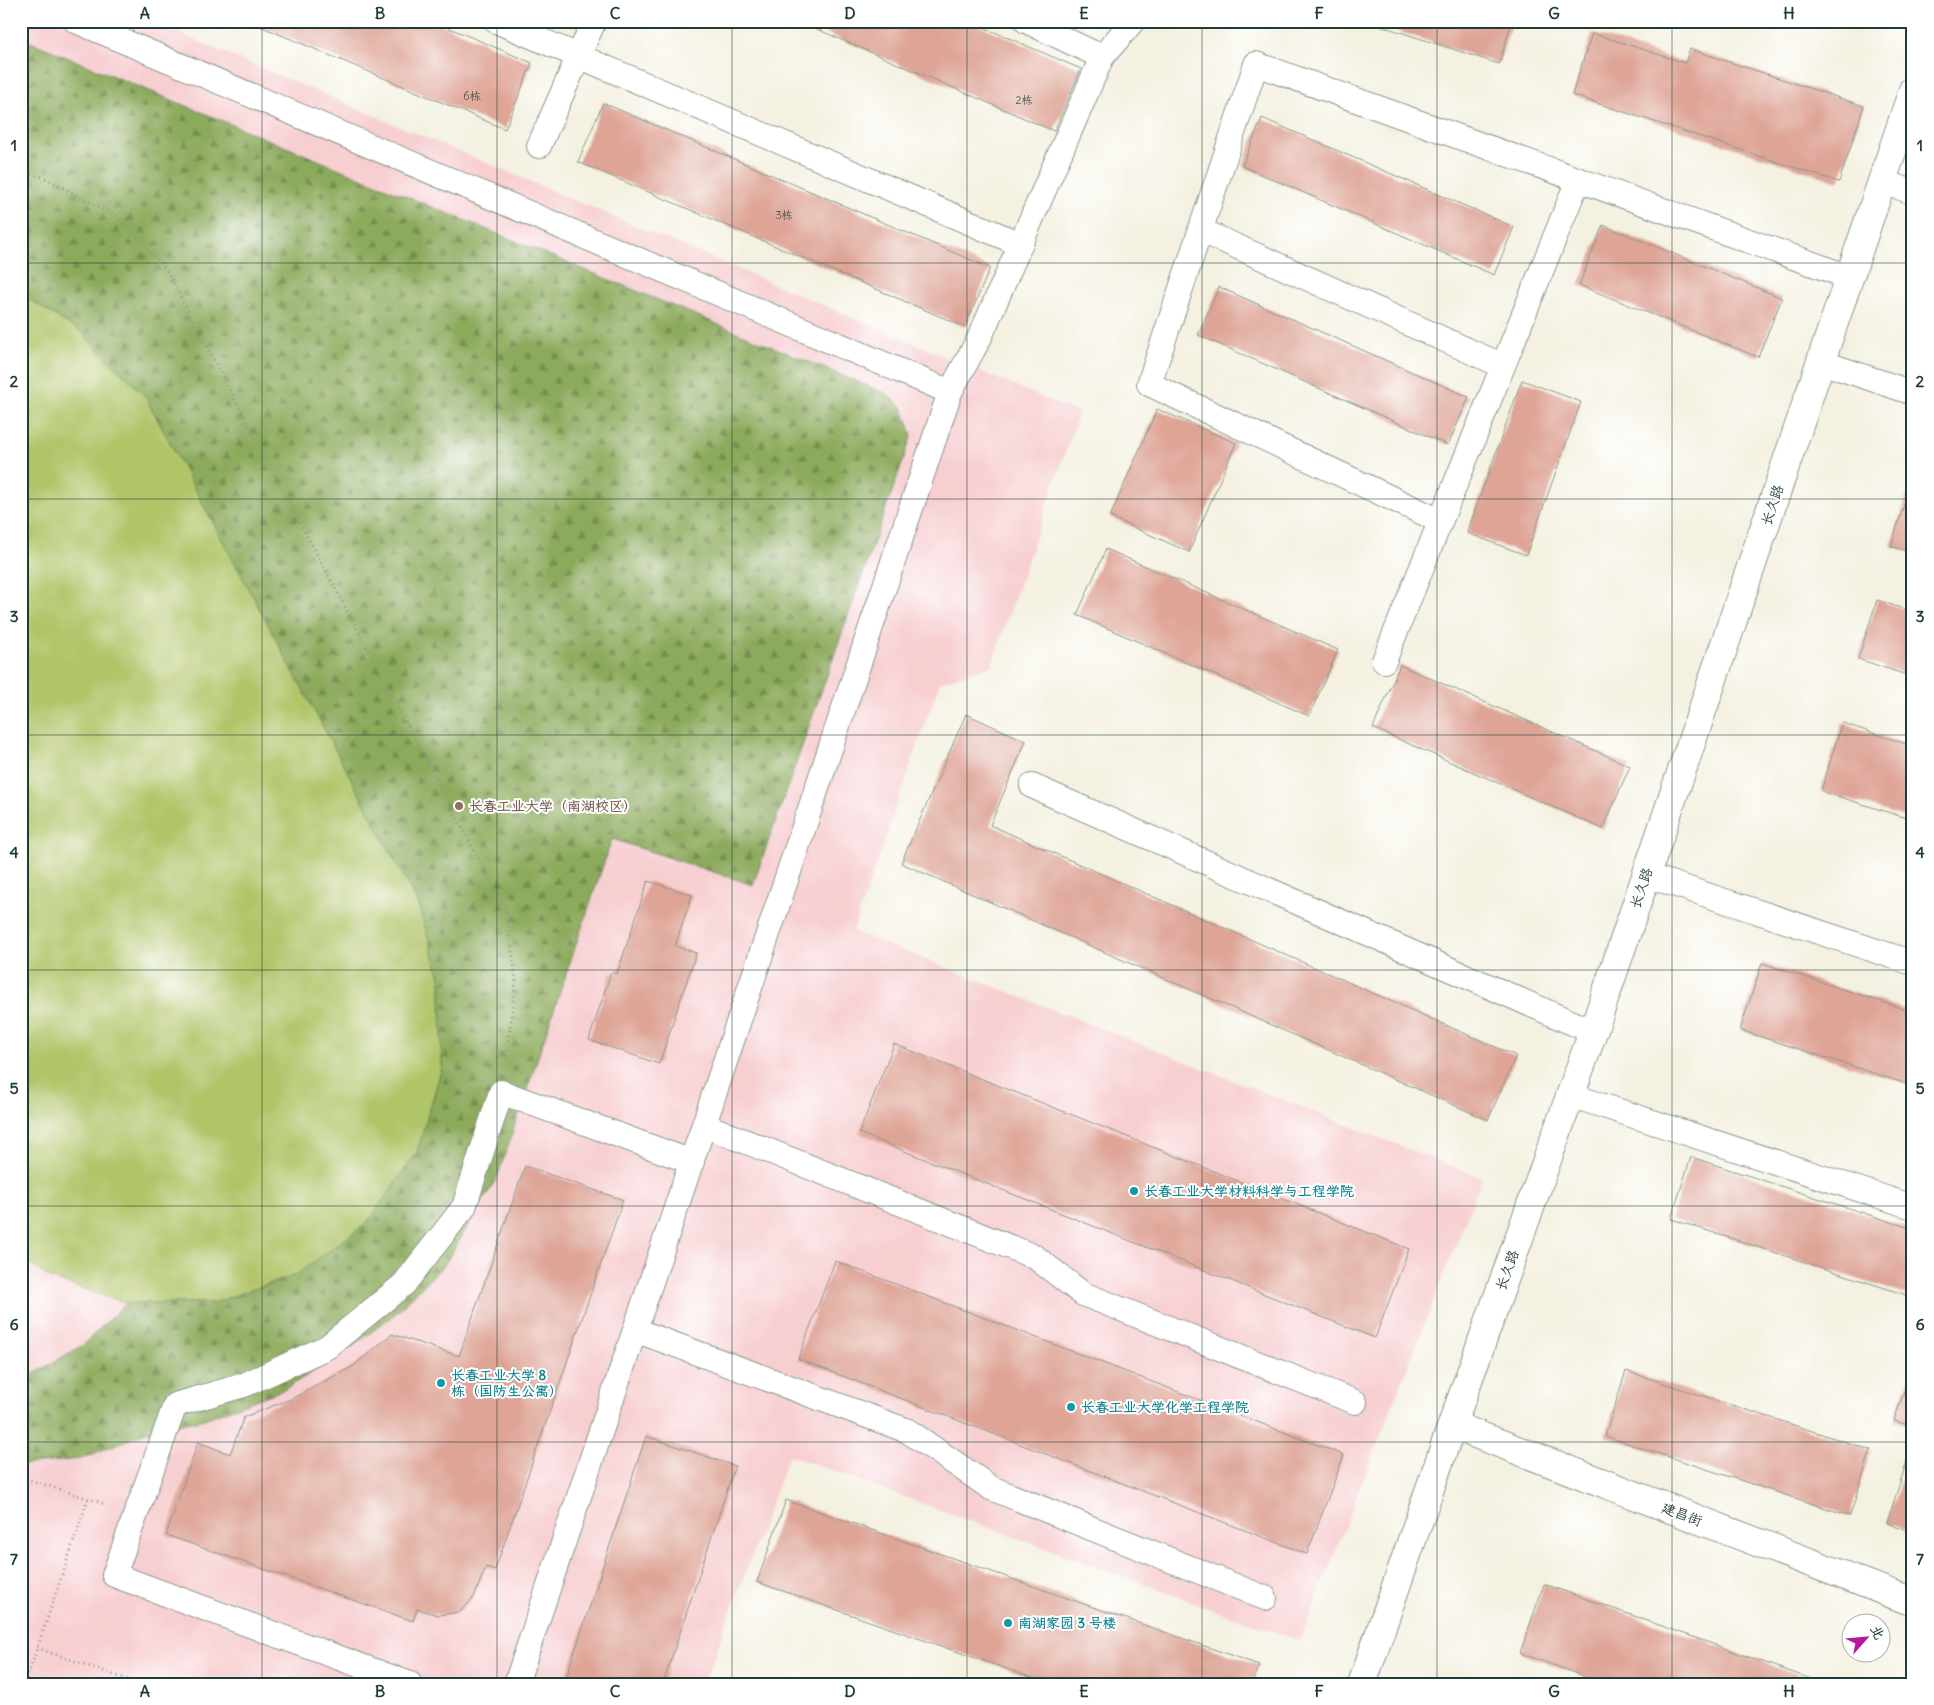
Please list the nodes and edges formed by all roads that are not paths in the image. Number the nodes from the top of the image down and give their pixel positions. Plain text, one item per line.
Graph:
1 (76, 21) edge
2 (496, 21) edge
3 (594, 21) edge
4 (1026, 21) edge
5 (1133, 21) edge
6 (579, 56) junction
7 (1102, 56) junction
8 (1913, 90) edge
9 (539, 146) dead end
10 (1578, 180) junction
11 (1882, 182) junction
12 (1913, 192) edge
13 (1200, 230) junction
14 (1020, 244) junction
15 (1849, 277) junction
16 (1821, 362) junction
17 (1502, 366) junction
18 (950, 392) junction
19 (1913, 393) edge
20 (1440, 521) junction
21 (1384, 661) dead end
22 (1032, 786) dead end
23 (1646, 875) junction
24 (1913, 963) edge
25 (1593, 1032) junction
26 (1570, 1095) junction
27 (704, 1125) junction
28 (692, 1162) junction
29 (1913, 1207) edge
30 (635, 1330) junction
31 (1355, 1402) dead end
32 (1452, 1425) junction
33 (1265, 1598) dead end
34 (1913, 1602) edge
35 (410, 1684) edge
36 (516, 1684) edge
37 (1362, 1684) edge

1 - 18 lane
2 - 6 lane
3 - 6 lane
4 - 7 lane
5 - 7 lane
6 - 9 lane
6 - 14 lane
7 - 14 lane
8 - 11 street, 长久路
10 - 13 lane
10 - 15 lane
10 - 17 lane
11 - 12 lane
11 - 15 street, 长久路
13 - 17 lane
13 - 20 lane
14 - 18 lane
15 - 16 street, 长久路
16 - 19 lane
16 - 23 street, 长久路
17 - 20 lane
18 - 27 lane
20 - 21 lane
22 - 25 lane
23 - 24 lane
23 - 25 street, 长久路
25 - 26 street, 长久路
26 - 29 lane
26 - 32 street, 长久路
27 - 28 lane
27 - 31 lane
28 - 30 lane
28 - 35 lane
30 - 33 lane
30 - 36 lane
32 - 34 street, 建昌街
32 - 37 street, 长久路

